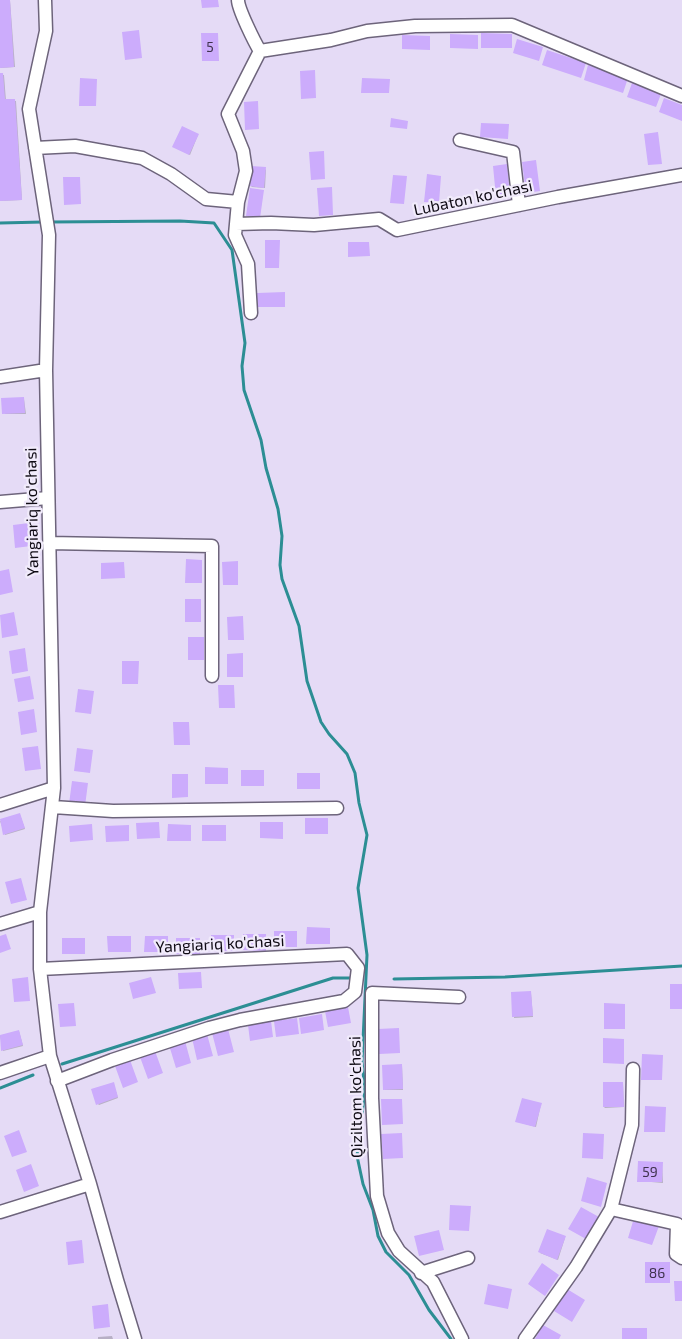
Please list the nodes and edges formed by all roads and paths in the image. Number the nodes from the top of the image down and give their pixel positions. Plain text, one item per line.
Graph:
1 (45, 0) edge
2 (238, 0) edge
3 (260, 51) junction
4 (682, 96) edge
5 (460, 140) dead end
6 (35, 148) junction
7 (682, 175) edge
8 (238, 202) junction
9 (519, 205) junction
10 (236, 224) junction
11 (251, 314) dead end
12 (46, 370) junction
13 (0, 377) edge
14 (48, 498) junction
15 (0, 502) edge
16 (49, 543) junction
17 (212, 676) dead end
18 (54, 788) junction
19 (0, 805) edge
20 (53, 807) junction
21 (337, 808) dead end
22 (40, 912) junction
23 (0, 924) edge
24 (40, 969) junction
25 (459, 997) dead end
26 (50, 1056) junction
27 (633, 1069) dead end
28 (0, 1073) edge
29 (57, 1081) junction
30 (90, 1184) junction
31 (611, 1209) junction
32 (0, 1212) edge
33 (468, 1258) dead end
34 (682, 1258) edge
35 (421, 1273) junction
36 (135, 1339) edge
37 (462, 1339) edge
38 (525, 1339) edge

1 - 6 street, Yangiariq ko'chasi
2 - 3 street
3 - 4 street
3 - 8 street
5 - 9 street
6 - 8 street
6 - 12 street, Yangiariq ko'chasi
7 - 9 street, Lubaton ko'chasi
8 - 10 street
9 - 10 street, Lubaton ko'chasi
10 - 11 street
12 - 13 street
12 - 14 street, Yangiariq ko'chasi
14 - 15 street
14 - 16 street, Yangiariq ko'chasi
16 - 17 street
16 - 18 street, Yangiariq ko'chasi
18 - 19 street
18 - 20 street, Yangiariq ko'chasi
20 - 21 street
20 - 22 street, Yangiariq ko'chasi
22 - 23 street
22 - 24 street, Yangiariq ko'chasi
24 - 26 street, Yangiariq ko'chasi
24 - 29 street, Yangiariq ko'chasi
25 - 35 street, Qiziltom ko'chasi
26 - 28 street
26 - 29 street, Yangiariq ko'chasi
27 - 31 street
29 - 30 street
30 - 32 street
30 - 36 street
31 - 34 street
31 - 38 street
33 - 35 street
35 - 37 street, Qiziltom ko'chasi

